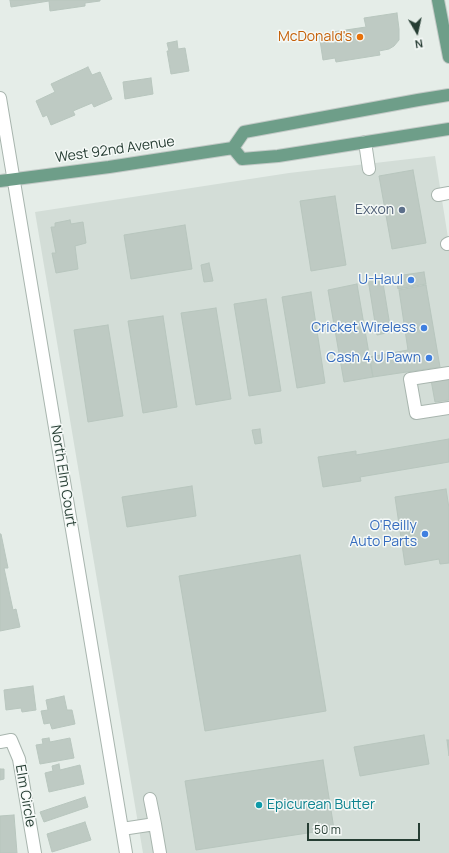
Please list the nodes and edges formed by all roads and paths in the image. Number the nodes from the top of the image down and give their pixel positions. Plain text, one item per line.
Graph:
1 (438, 0) edge
2 (449, 57) edge
3 (449, 95) edge
4 (0, 98) edge
5 (449, 129) edge
6 (365, 142) junction
7 (233, 148) junction
8 (369, 169) dead end
9 (13, 178) junction
10 (0, 181) edge
11 (449, 372) edge
12 (449, 408) edge
13 (6, 741) edge
14 (150, 798) dead end
15 (155, 824) junction
16 (122, 829) junction
17 (35, 853) edge
18 (126, 853) edge
19 (160, 853) edge

1 - 2 main road
3 - 7 main road
4 - 9 street, North Elm Court
5 - 6 main road
6 - 7 main road
6 - 8 street
7 - 9 main road, West 92nd Avenue
9 - 10 main road, West 92nd Avenue
9 - 16 street, North Elm Court
11 - 12 street
13 - 17 street, Elm Circle
14 - 15 street
15 - 16 street
15 - 19 street
16 - 18 street, North Elm Court

